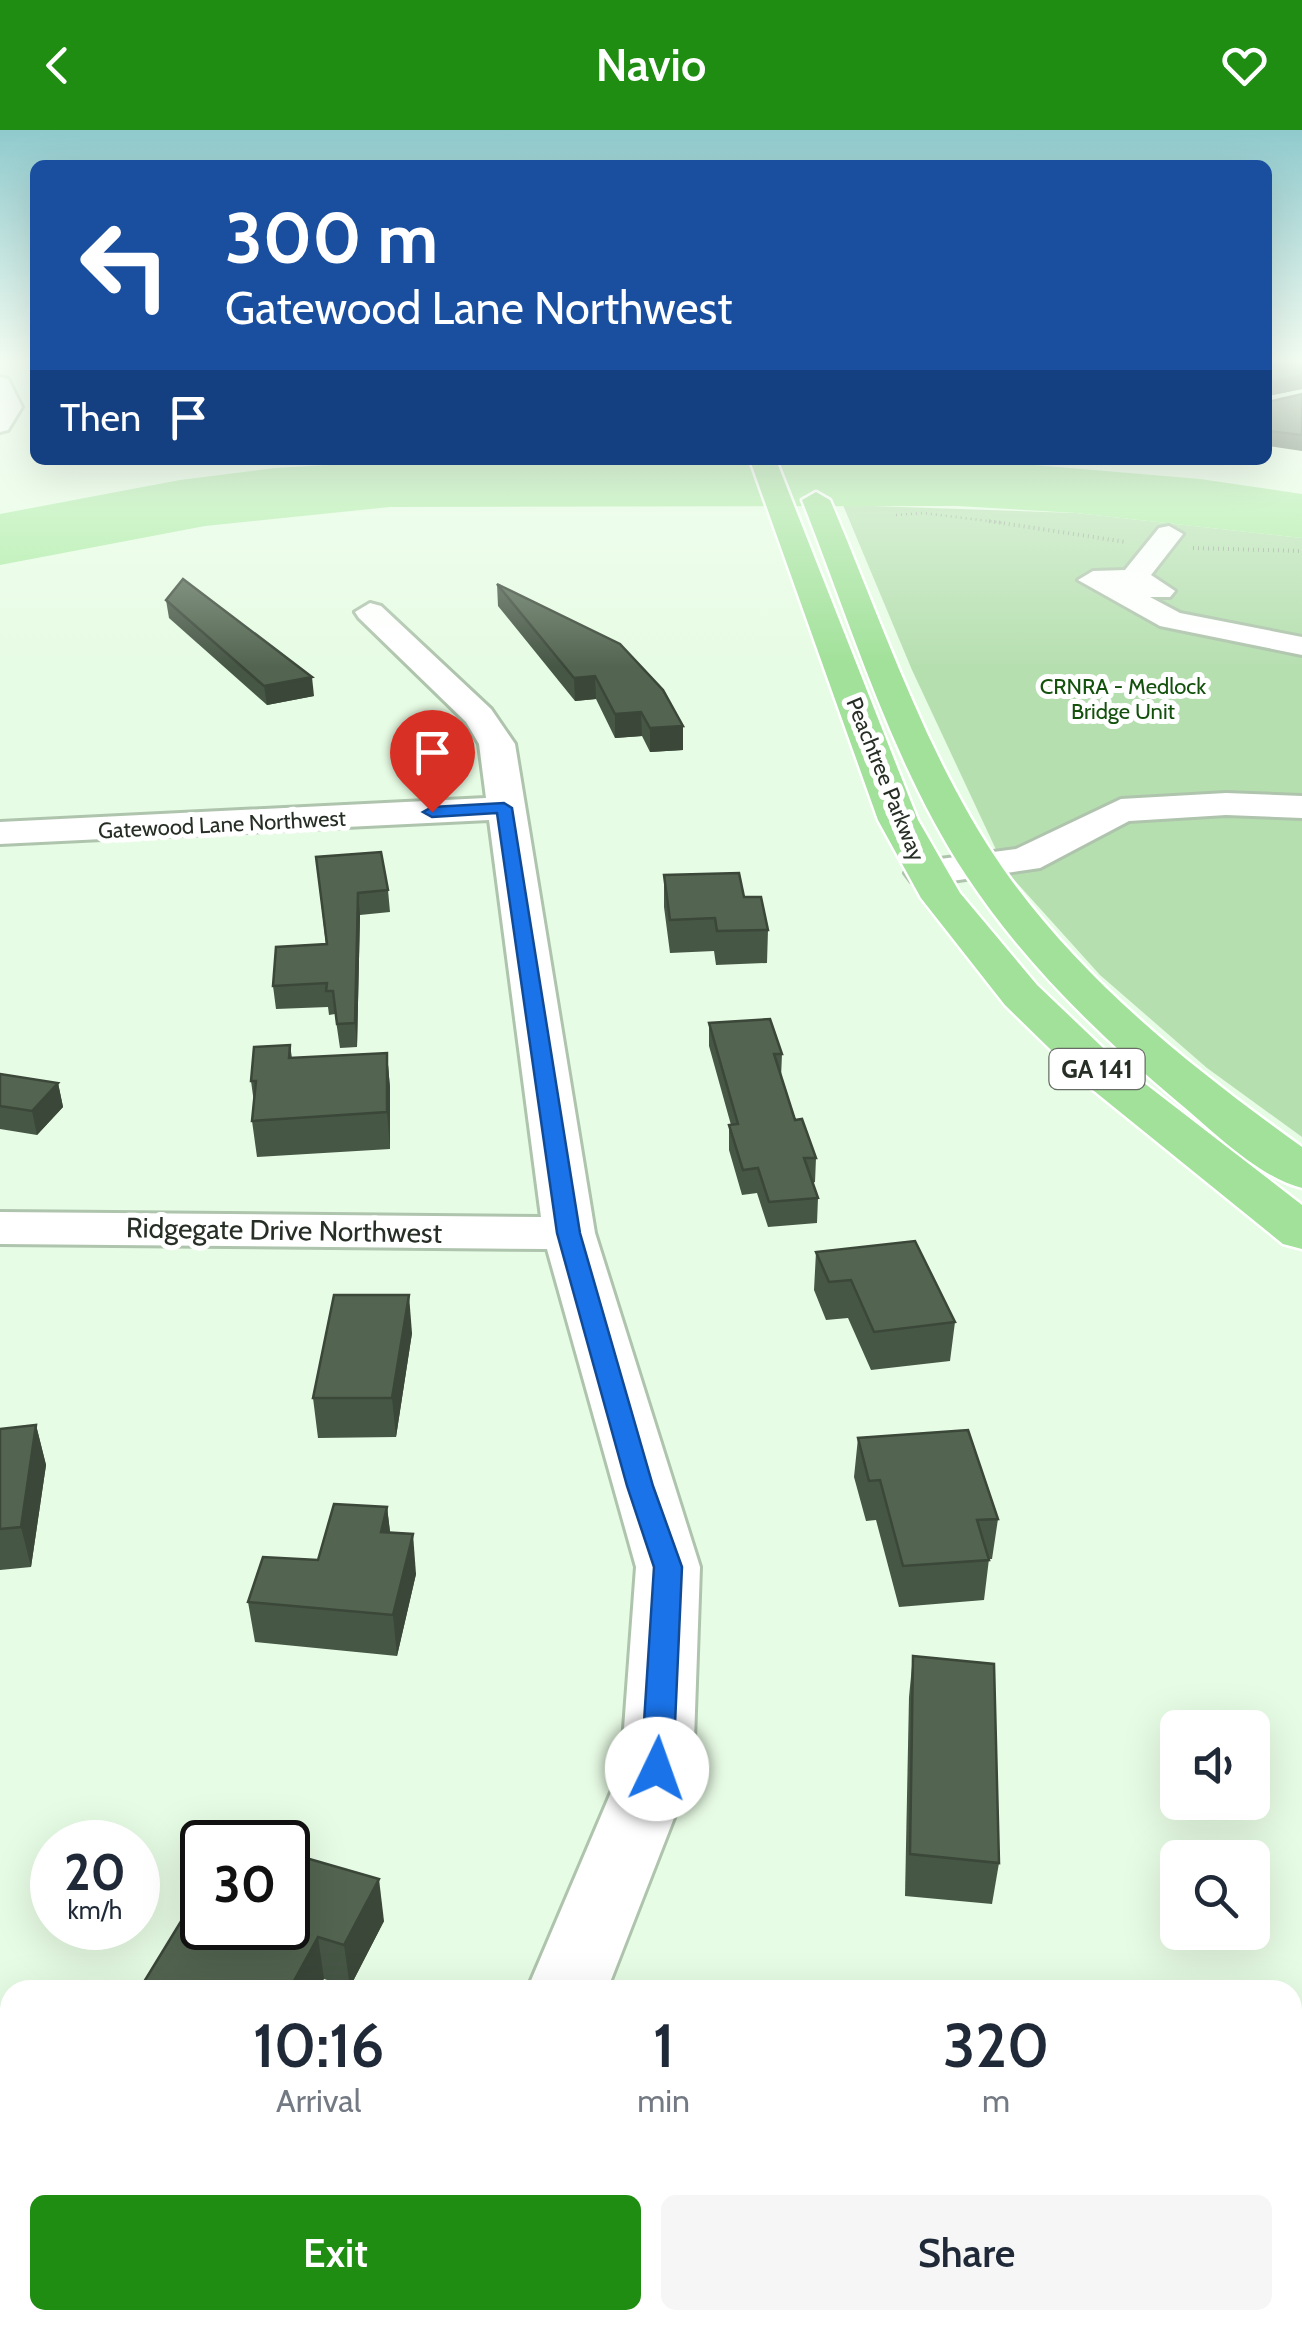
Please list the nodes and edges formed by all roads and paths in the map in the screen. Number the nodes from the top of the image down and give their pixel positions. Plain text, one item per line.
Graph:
1 (766, 465) edge
2 (807, 478) dead end
3 (896, 515) dead end
4 (1160, 545) junction
5 (1117, 550) dead end
6 (1302, 551) edge
7 (370, 612) dead end
8 (1302, 646) edge
9 (1302, 807) edge
10 (504, 808) junction
11 (0, 833) edge
12 (982, 868) junction
13 (925, 873) junction
14 (1302, 1172) edge
15 (0, 1228) edge
16 (1302, 1232) edge
17 (569, 1233) junction
18 (571, 1980) edge

1 - 13 highway, Peachtree Parkway / GA 141
2 - 12 highway, Peachtree Parkway / GA 141
3 - 4 path
4 - 5 street
4 - 6 path
4 - 8 street
7 - 10 street
9 - 12 street
10 - 11 street, Gatewood Lane Northwest
10 - 17 street
12 - 13 street
12 - 14 highway, Peachtree Parkway / GA 141
13 - 16 highway, Peachtree Parkway / GA 141
15 - 17 street, Ridgegate Drive Northwest
17 - 18 street

